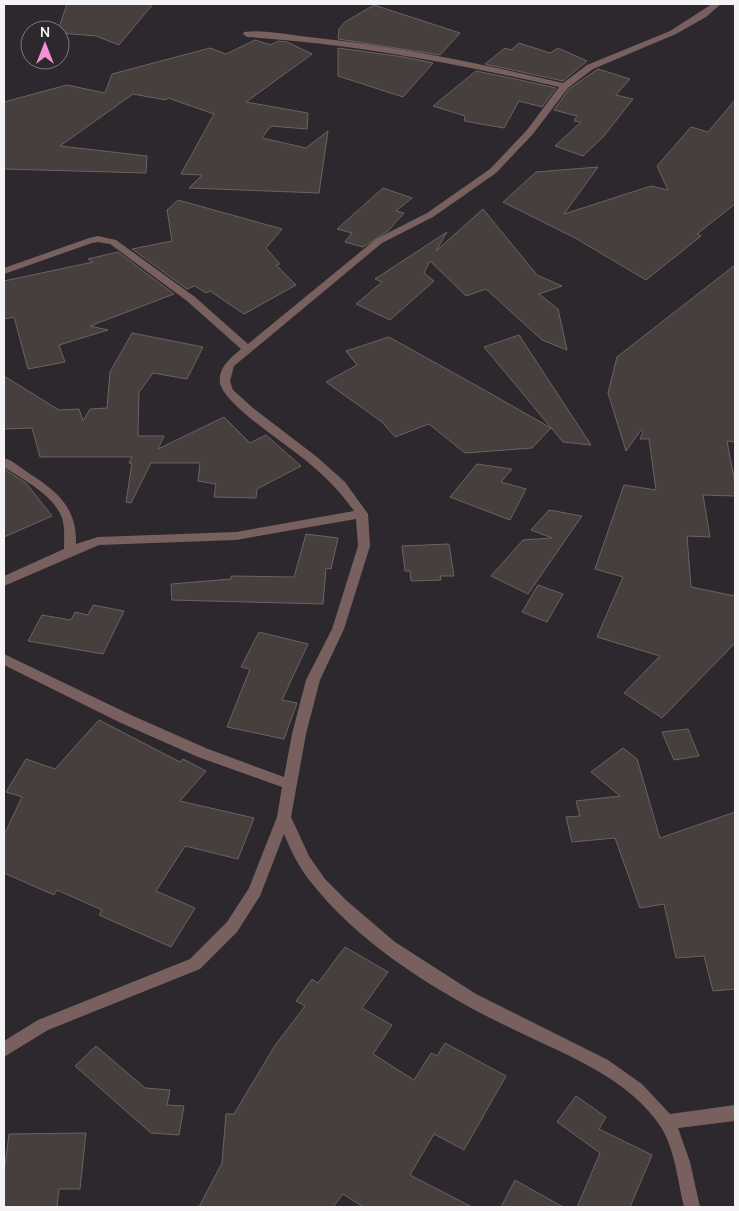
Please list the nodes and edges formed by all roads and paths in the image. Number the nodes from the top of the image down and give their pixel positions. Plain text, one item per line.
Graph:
1 (717, 4) edge
2 (247, 34) dead end
3 (565, 86) junction
4 (4, 271) edge
5 (247, 349) junction
6 (4, 462) edge
7 (362, 514) junction
8 (70, 551) junction
9 (4, 582) edge
10 (4, 658) edge
11 (289, 784) junction
12 (284, 818) junction
13 (4, 1050) edge
14 (735, 1112) edge
15 (667, 1122) junction
16 (692, 1207) edge

1 - 3 street
2 - 3 street
3 - 5 street
4 - 5 street
5 - 7 street
6 - 8 street
7 - 8 street
7 - 11 street
8 - 9 street
10 - 11 street
11 - 12 street
12 - 13 street
12 - 15 street
14 - 15 street
15 - 16 street

